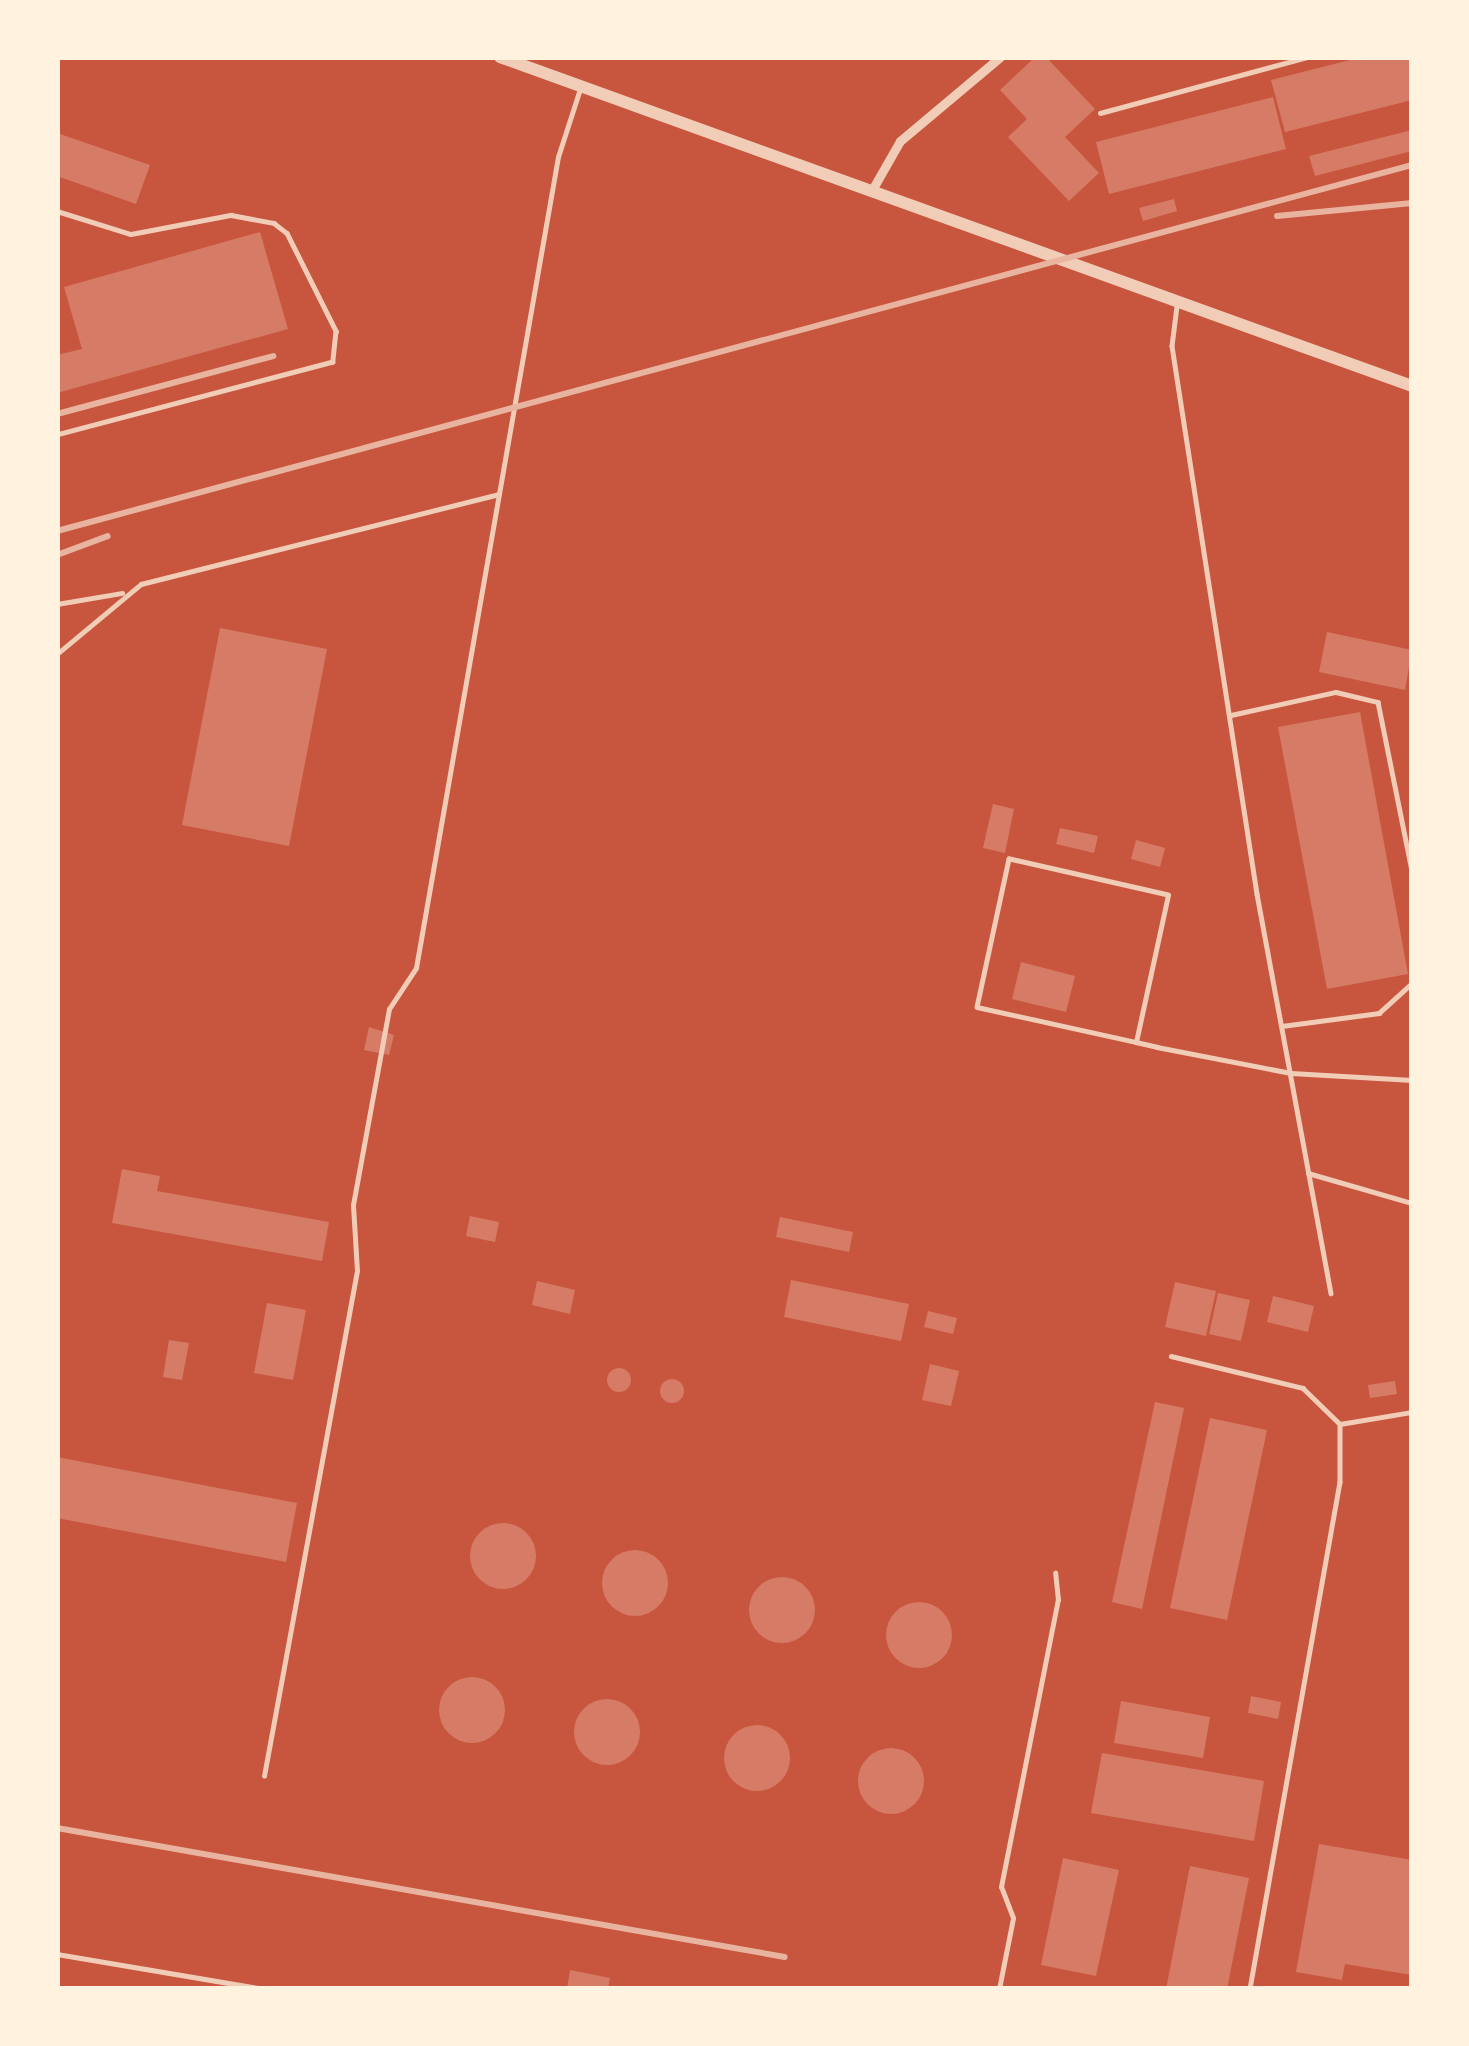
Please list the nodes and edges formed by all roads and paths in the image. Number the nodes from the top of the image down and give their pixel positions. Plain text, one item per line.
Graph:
1 (500, 57) edge
2 (1000, 57) edge
3 (1307, 57) edge
4 (580, 86) junction
5 (1100, 112) dead end
6 (872, 190) junction
7 (57, 211) edge
8 (1179, 300) junction
9 (1412, 386) edge
10 (57, 435) edge
11 (499, 494) junction
12 (127, 592) junction
13 (57, 604) edge
14 (57, 653) edge
15 (1230, 715) junction
16 (1412, 870) edge
17 (1412, 983) edge
18 (1282, 1026) junction
19 (1136, 1042) junction
20 (1291, 1073) junction
21 (1412, 1080) edge
22 (1308, 1173) junction
23 (1412, 1203) edge
24 (1331, 1294) dead end
25 (1171, 1356) dead end
26 (1412, 1412) edge
27 (1340, 1424) junction
28 (1055, 1573) dead end
29 (264, 1776) dead end
30 (57, 1954) edge
31 (265, 1989) edge
32 (999, 1989) edge
33 (1250, 1989) edge

1 - 4 street
2 - 6 street
3 - 5 lane
4 - 6 street
4 - 11 lane
6 - 8 street
7 - 10 lane
8 - 9 street
8 - 15 lane
11 - 12 lane
11 - 29 lane
12 - 13 lane
12 - 14 lane
15 - 16 lane
15 - 18 lane
17 - 18 lane
18 - 20 lane
19 - 19 lane
19 - 20 lane
20 - 21 lane
20 - 22 lane
22 - 23 lane
22 - 24 lane
25 - 27 lane
26 - 27 lane
27 - 33 lane
28 - 32 lane
30 - 31 lane

